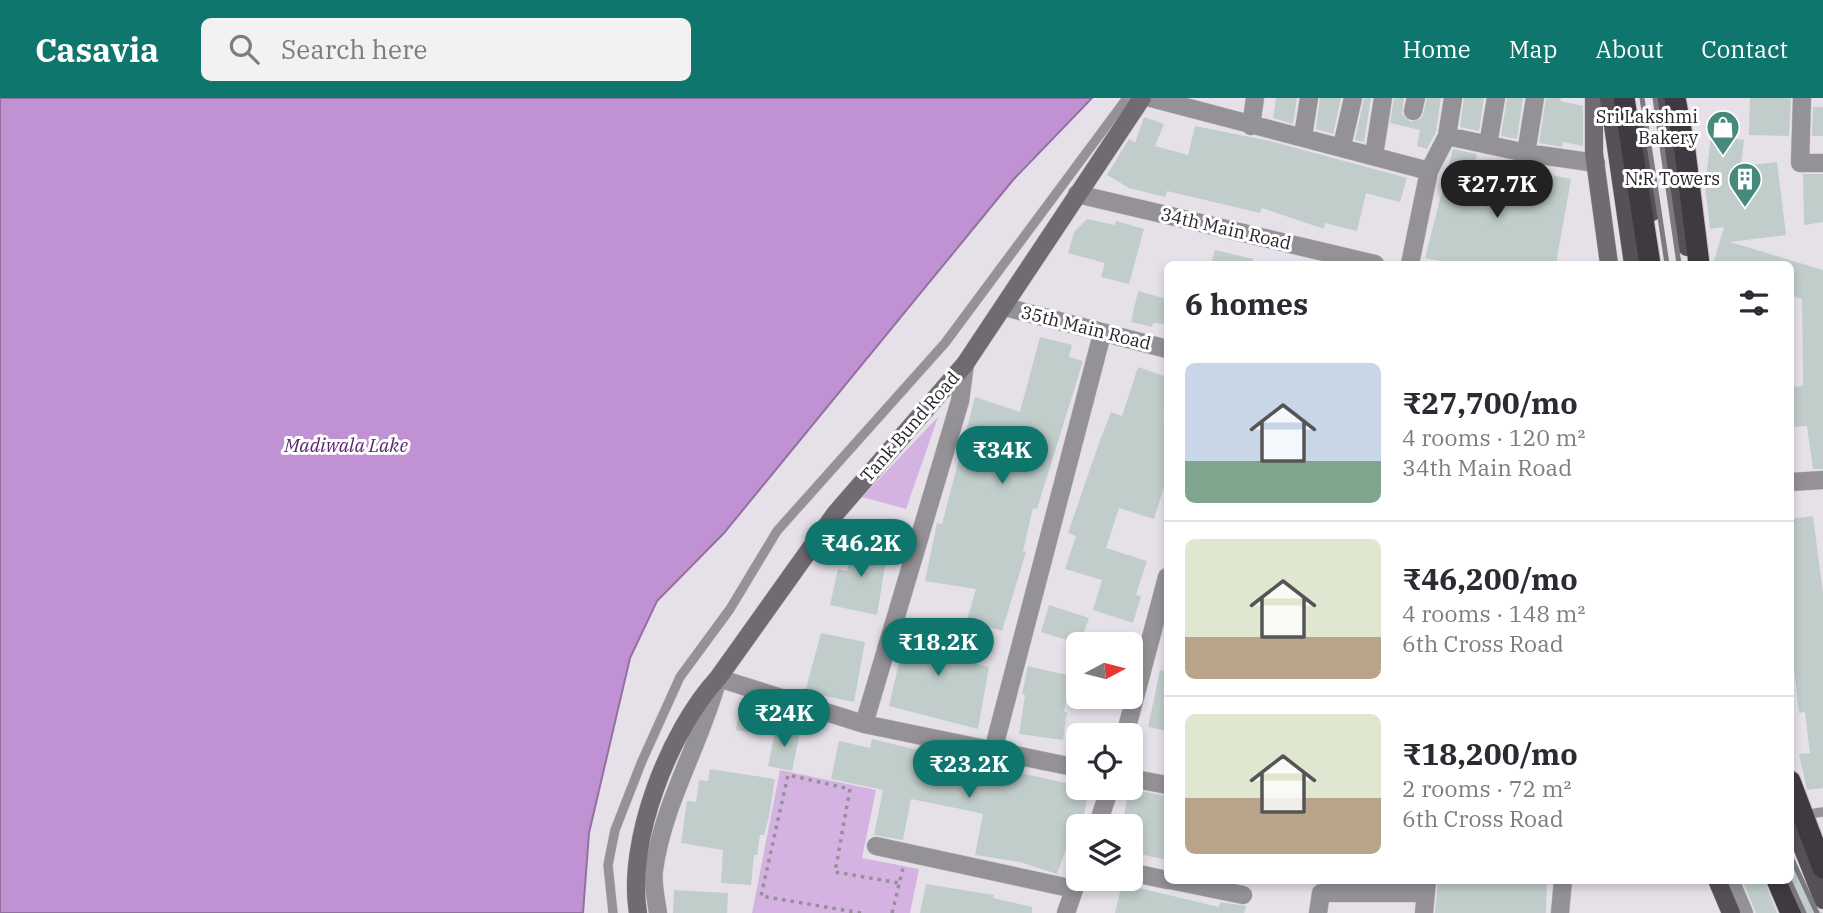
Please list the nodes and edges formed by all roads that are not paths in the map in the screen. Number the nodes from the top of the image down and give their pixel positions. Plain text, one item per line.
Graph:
1 (1127, 98) edge
2 (1142, 98) edge
3 (1150, 98) edge
4 (1255, 98) edge
5 (1309, 98) edge
6 (1353, 98) edge
7 (1383, 98) edge
8 (1453, 98) edge
9 (1496, 98) edge
10 (1535, 98) edge
11 (1594, 98) edge
12 (1609, 98) edge
13 (1624, 98) edge
14 (1633, 98) edge
15 (1663, 98) edge
16 (1675, 98) edge
17 (1801, 98) edge
18 (1251, 126) junction
19 (1303, 136) junction
20 (1447, 136) junction
21 (1488, 145) junction
22 (1342, 146) junction
23 (1526, 153) junction
24 (1374, 155) junction
25 (1596, 163) junction
26 (1823, 163) edge
27 (1429, 171) junction
28 (1077, 194) junction
29 (1363, 261) edge
30 (1411, 261) edge
31 (1609, 261) edge
32 (1633, 261) edge
33 (1650, 261) edge
34 (1658, 261) edge
35 (1689, 261) edge
36 (1699, 261) edge
37 (1004, 307) junction
38 (1102, 334) junction
39 (1164, 348) edge
40 (965, 364) junction
41 (1823, 480) edge
42 (1794, 482) edge
43 (1164, 588) edge
44 (718, 678) junction
45 (1128, 723) edge
46 (864, 724) junction
47 (993, 751) junction
48 (1066, 766) edge
49 (1143, 780) edge
50 (1164, 784) edge
51 (1823, 812) edge
52 (1796, 816) edge
53 (876, 846) dead end
54 (1818, 860) edge
55 (1143, 875) edge
56 (1164, 879) edge
57 (1066, 882) edge
58 (1189, 884) edge
59 (1563, 884) edge
60 (1719, 884) edge
61 (1732, 884) edge
62 (1779, 884) edge
63 (1427, 887) edge
64 (1074, 891) edge
65 (1244, 895) dead end
66 (1823, 900) edge
67 (613, 913) edge
68 (638, 913) edge
69 (658, 913) edge
70 (1066, 913) edge
71 (1318, 913) edge
72 (1424, 913) edge
73 (1560, 913) edge
74 (1731, 913) edge
75 (1744, 913) edge
76 (1791, 913) edge

1 - 67 lane
2 - 28 main road, Tank Bund Road
3 - 18 street
4 - 18 street
5 - 19 street
6 - 22 street
7 - 24 street
8 - 20 street
9 - 21 street
10 - 23 street
11 - 25 main road
12 - 32 main road
13 - 33 highway
14 - 34 main road
15 - 35 main road
16 - 36 highway
17 - 26 street
18 - 19 street
19 - 22 street
20 - 21 street
20 - 27 street
21 - 23 street
22 - 24 street
23 - 25 street
24 - 27 street
25 - 31 main road
27 - 30 street
28 - 29 street, 34th Main Road
28 - 37 main road, Tank Bund Road
37 - 38 street, 35th Main Road
37 - 40 main road, Tank Bund Road
38 - 39 street, 35th Main Road
38 - 47 street
40 - 44 main road, Tank Bund Road
40 - 46 street
41 - 42 street
43 - 45 street
44 - 46 street
44 - 68 main road, Tank Bund Road
44 - 69 street
46 - 47 street
47 - 48 street
49 - 50 street
51 - 52 lane
52 - 54 highway
53 - 57 street
54 - 66 main road
55 - 56 street
58 - 65 street
59 - 73 street
60 - 74 main road
61 - 75 street
62 - 76 highway
63 - 71 street
63 - 72 street
64 - 70 street

